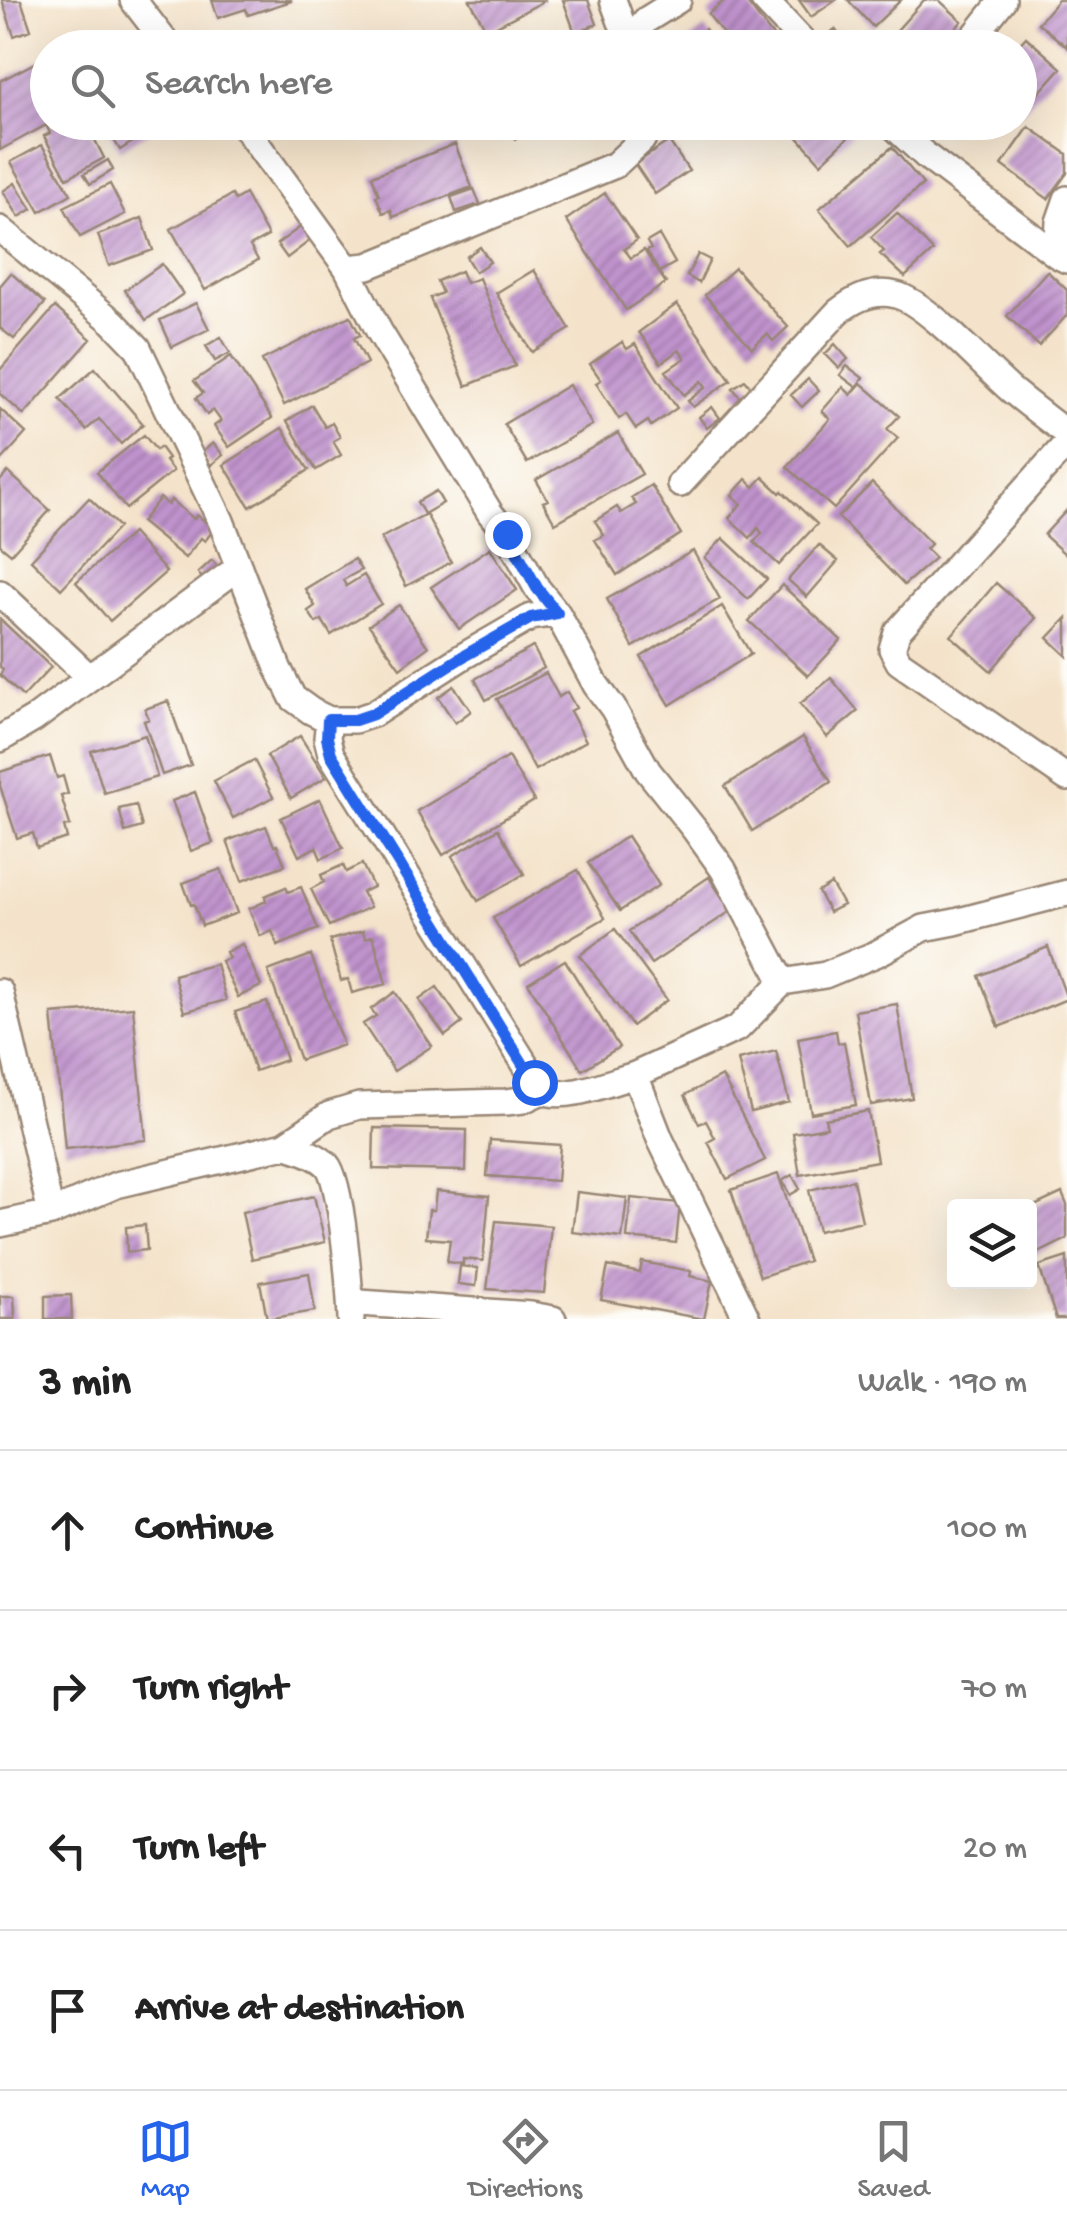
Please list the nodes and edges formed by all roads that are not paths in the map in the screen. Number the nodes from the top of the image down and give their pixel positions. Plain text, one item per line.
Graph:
1 (133, 0) edge
2 (613, 0) edge
3 (678, 0) edge
4 (764, 0) edge
5 (1004, 0) edge
6 (156, 30) edge
7 (626, 30) edge
8 (640, 30) edge
9 (792, 30) edge
10 (980, 30) edge
11 (254, 140) edge
12 (642, 140) edge
13 (911, 140) edge
14 (1067, 199) edge
15 (0, 229) edge
16 (1062, 257) edge
17 (348, 268) junction
18 (1067, 434) edge
19 (1067, 443) edge
20 (680, 484) dead end
21 (239, 567) junction
22 (0, 593) edge
23 (557, 613) junction
24 (89, 677) junction
25 (328, 720) junction
26 (0, 739) edge
27 (1067, 778) edge
28 (1067, 893) edge
29 (782, 982) junction
30 (0, 992) edge
31 (636, 1074) junction
32 (542, 1091) junction
33 (284, 1145) junction
34 (52, 1214) junction
35 (0, 1224) edge
36 (379, 1304) junction
37 (351, 1306) edge
38 (406, 1319) edge
39 (553, 1319) edge
40 (747, 1319) edge

1 - 6 street
2 - 7 street
3 - 8 street
4 - 9 street
5 - 10 street
11 - 17 street
12 - 17 street
13 - 16 street
14 - 16 street
15 - 21 street
17 - 23 street
18 - 20 street
19 - 27 street
21 - 24 street
21 - 25 street
22 - 24 street
23 - 25 street
23 - 29 street
24 - 26 street
25 - 32 street
28 - 29 street
29 - 31 street
30 - 34 street
31 - 32 street
31 - 40 street
32 - 33 street
33 - 34 street
33 - 37 street
34 - 35 street
36 - 37 street
36 - 38 street
36 - 39 street

